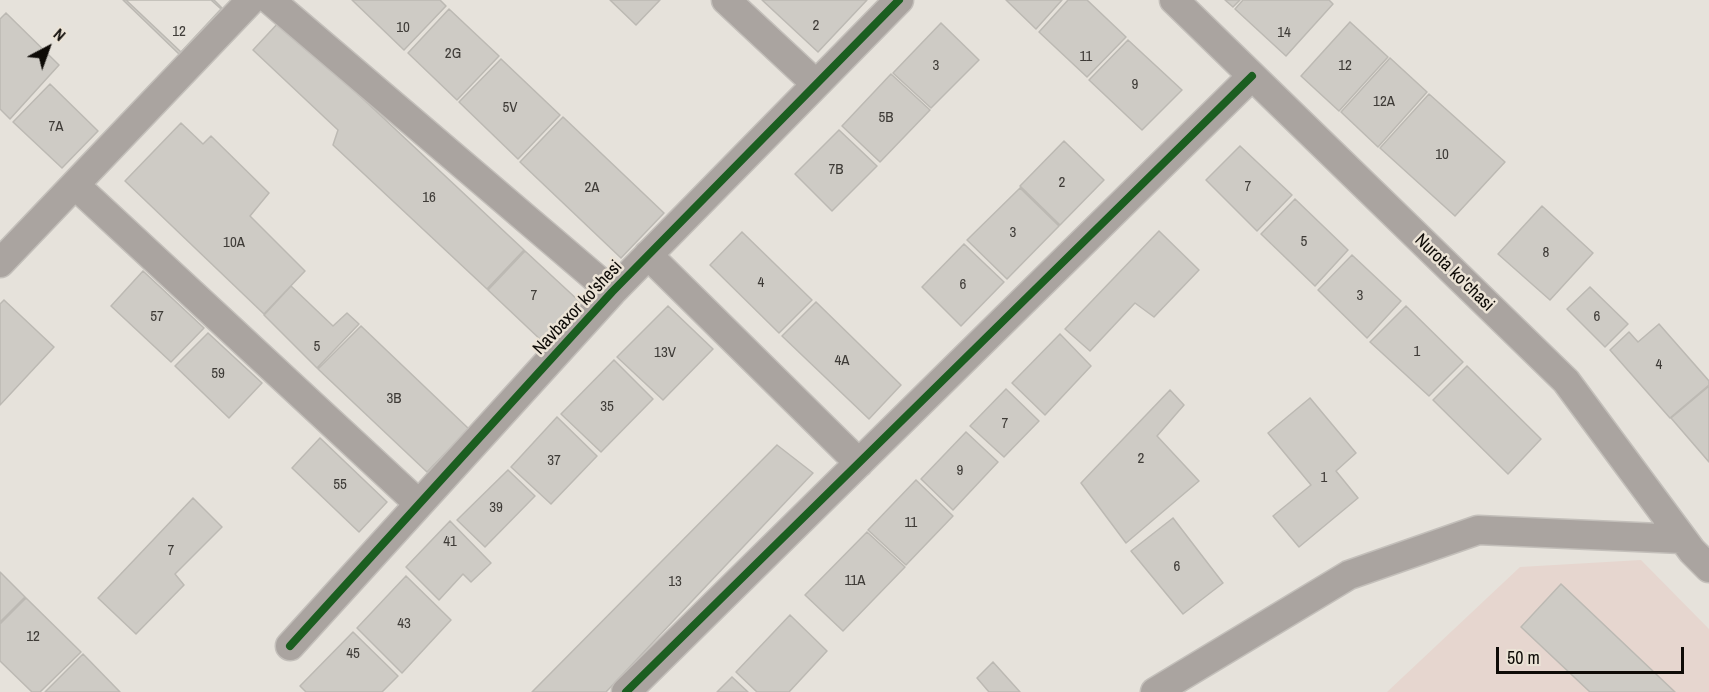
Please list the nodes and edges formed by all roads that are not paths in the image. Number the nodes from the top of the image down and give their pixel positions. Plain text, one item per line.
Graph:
1 (251, 0) edge
2 (270, 0) edge
3 (726, 0) edge
4 (898, 0) edge
5 (1174, 0) edge
6 (1252, 76) junction
7 (816, 84) junction
8 (75, 185) junction
9 (5, 249) edge
10 (648, 255) junction
11 (612, 292) junction
12 (859, 464) junction
13 (419, 504) junction
14 (1682, 539) junction
15 (1709, 568) edge
16 (290, 646) dead end
17 (626, 692) edge
18 (1155, 692) edge

1 - 8 street
2 - 11 street
3 - 7 street
4 - 7 street, Navbaxor ko'shesi
5 - 6 street, Nurota ko'chasi
6 - 12 street
6 - 14 street, Nurota ko'chasi
7 - 10 street, Navbaxor ko'shesi
8 - 9 street
8 - 13 street
10 - 11 street, Navbaxor ko'shesi
10 - 12 street
11 - 13 street, Navbaxor ko'shesi
12 - 17 street
13 - 16 street, Navbaxor ko'shesi
14 - 15 street, Nurota ko'chasi
14 - 18 street

